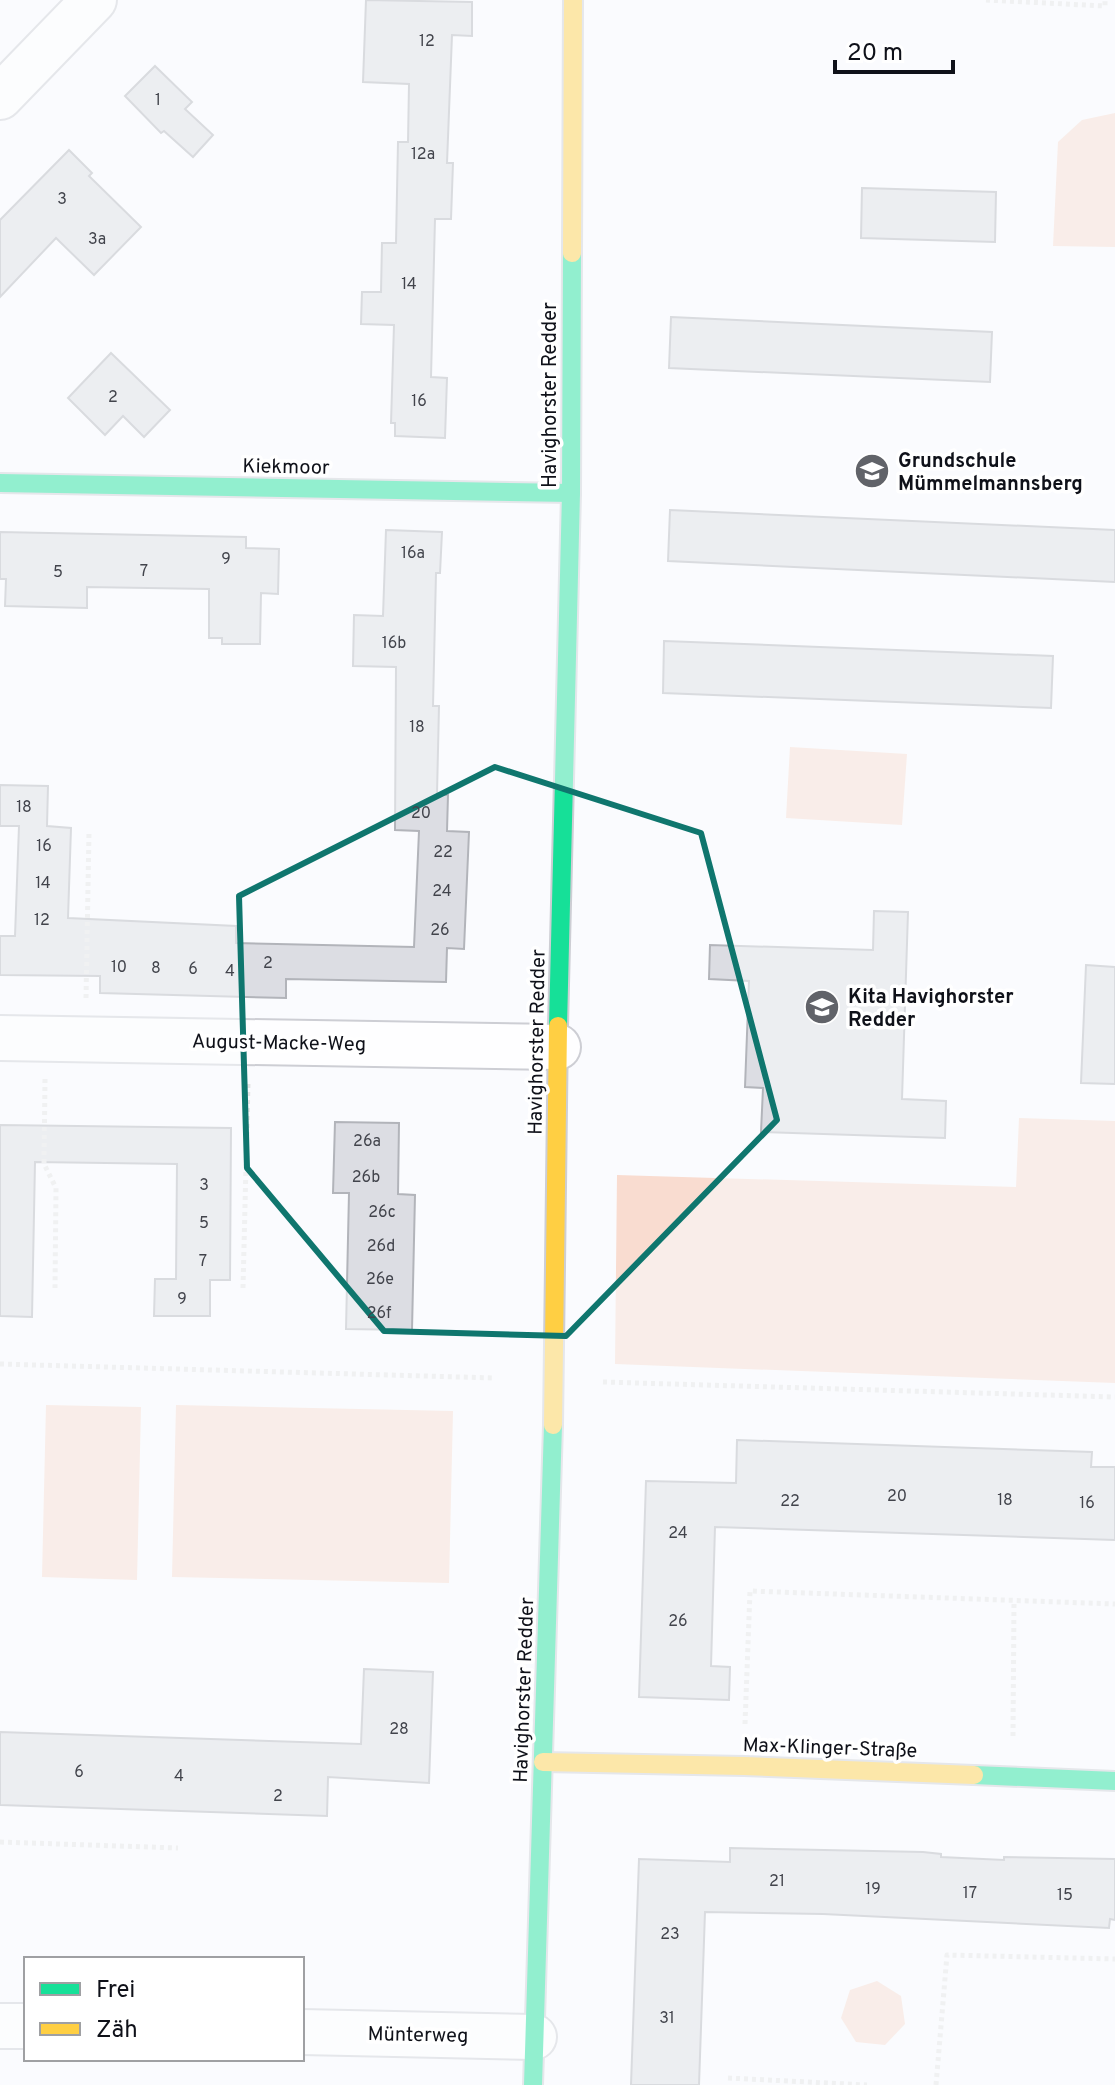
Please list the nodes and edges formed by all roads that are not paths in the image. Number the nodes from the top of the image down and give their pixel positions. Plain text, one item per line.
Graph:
1 (94, 0) edge
2 (573, 0) edge
3 (0, 97) edge
4 (0, 483) edge
5 (571, 493) junction
6 (0, 1038) edge
7 (558, 1047) junction
8 (543, 1762) junction
9 (1115, 1781) edge
10 (0, 2026) edge
11 (24, 2026) edge
12 (304, 2032) edge
13 (534, 2037) junction
14 (533, 2085) edge

1 - 3 street
2 - 5 street, Havighorster Redder
4 - 5 street, Kiekmoor
5 - 7 street, Havighorster Redder
6 - 7 street, August-Macke-Weg
7 - 8 street, Havighorster Redder
8 - 9 street, Max-Klinger-Straße
8 - 13 street, Havighorster Redder
10 - 11 street
12 - 13 street, Münterweg
13 - 14 street, Havighorster Redder

